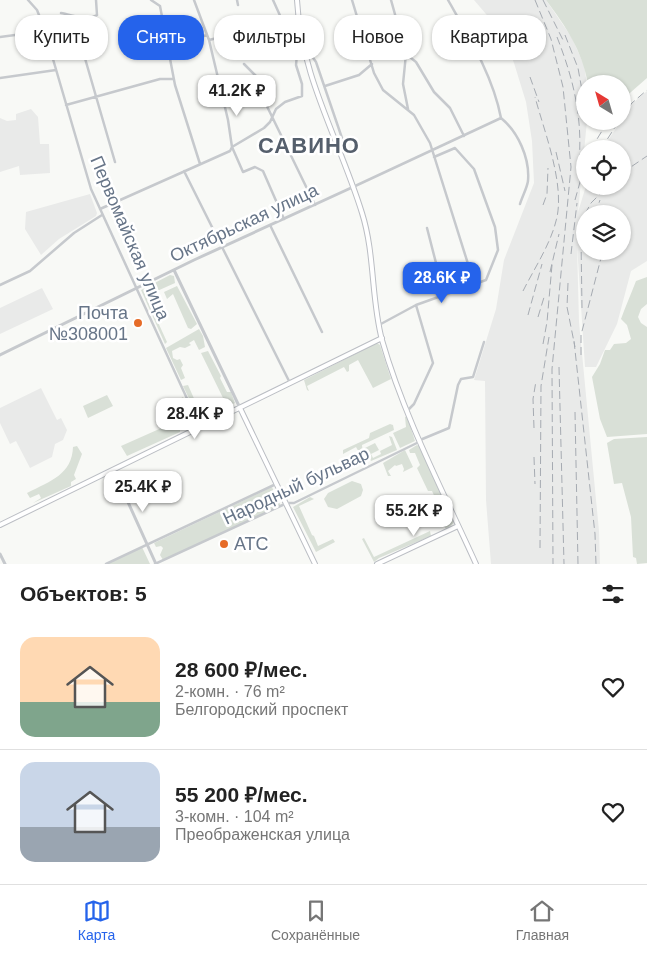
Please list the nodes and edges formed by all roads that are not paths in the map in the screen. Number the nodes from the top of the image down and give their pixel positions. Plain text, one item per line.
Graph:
1 (28, 0) edge
2 (96, 0) edge
3 (151, 0) edge
4 (194, 0) edge
5 (237, 0) edge
6 (274, 0) edge
7 (297, 0) edge
8 (352, 0) edge
9 (391, 0) edge
10 (448, 0) edge
11 (238, 5) dead end
12 (61, 12) dead end
13 (39, 15) edge
14 (75, 15) edge
15 (97, 15) edge
16 (162, 15) edge
17 (279, 15) edge
18 (299, 15) edge
19 (395, 15) edge
20 (15, 35) edge
21 (207, 35) junction
22 (204, 36) edge
23 (0, 37) edge
24 (214, 39) edge
25 (209, 40) junction
26 (53, 60) edge
27 (85, 60) edge
28 (171, 60) edge
29 (296, 60) edge
30 (307, 60) edge
31 (315, 60) edge
32 (405, 60) edge
33 (414, 60) edge
34 (244, 64) dead end
35 (372, 64) junction
36 (56, 70) junction
37 (0, 78) edge
38 (174, 79) junction
39 (324, 86) junction
40 (95, 97) junction
41 (66, 105) junction
42 (409, 110) junction
43 (273, 116) junction
44 (501, 118) junction
45 (464, 136) junction
46 (336, 144) junction
47 (232, 147) junction
48 (433, 150) junction
49 (434, 157) junction
50 (115, 162) dead end
51 (200, 164) junction
52 (184, 171) junction
53 (353, 187) junction
54 (520, 204) dead end
55 (314, 205) junction
56 (100, 209) junction
57 (102, 215) junction
58 (284, 219) junction
59 (270, 225) junction
60 (427, 228) dead end
61 (222, 248) junction
62 (174, 270) junction
63 (474, 283) junction
64 (0, 285) edge
65 (137, 288) junction
66 (444, 294) junction
67 (416, 305) junction
68 (379, 325) junction
69 (322, 332) dead end
70 (382, 338) junction
71 (484, 342) dead end
72 (0, 355) edge
73 (290, 383) junction
74 (240, 408) junction
75 (408, 410) junction
76 (200, 427) junction
77 (420, 440) junction
78 (113, 469) junction
79 (277, 483) junction
80 (287, 504) junction
81 (0, 525) edge
82 (458, 526) junction
83 (148, 544) junction
84 (0, 554) edge
85 (5, 564) edge
86 (106, 564) edge
87 (156, 564) edge
88 (315, 564) edge
89 (377, 564) edge
90 (476, 564) edge

1 - 13 street, Первомайская улица
2 - 15 street
3 - 16 street
4 - 21 street
5 - 11 street
6 - 17 street
7 - 18 main road
8 - 35 street
9 - 19 street
10 - 44 street
12 - 14 street
20 - 23 street
21 - 22 street
21 - 25 street
24 - 25 street
25 - 47 street
26 - 36 street, Первомайская улица
27 - 40 street
28 - 38 street
29 - 43 street
30 - 46 main road
31 - 39 street
32 - 42 street
33 - 45 street
34 - 43 street
35 - 39 street
35 - 42 street
36 - 37 street
36 - 41 street, Первомайская улица
38 - 40 street
38 - 51 street
39 - 46 street
40 - 41 street
40 - 50 street
41 - 56 street, Первомайская улица
42 - 48 street
43 - 47 street
43 - 55 street
44 - 45 street, Октябрьская улица
44 - 54 street
45 - 48 street, Октябрьская улица
46 - 53 main road
47 - 51 street
47 - 58 street
48 - 49 street
48 - 53 street, Октябрьская улица
49 - 63 street
49 - 63 street
51 - 52 street
52 - 56 street
52 - 61 street
53 - 55 street, Октябрьская улица
53 - 68 main road
55 - 58 street, Октябрьская улица
56 - 57 street, Первомайская улица
57 - 64 street
57 - 65 street, Первомайская улица
58 - 59 street, Октябрьская улица
59 - 61 street, Октябрьская улица
59 - 69 street
60 - 66 street
61 - 62 street, Октябрьская улица
61 - 73 street
62 - 65 street, Октябрьская улица
62 - 74 street
63 - 66 street
65 - 72 street, Октябрьская улица
65 - 76 street, Первомайская улица
66 - 67 street
67 - 68 street
67 - 75 street
68 - 70 main road
70 - 73 main road
70 - 75 main road
71 - 77 street, Народный бульвар
73 - 74 main road
74 - 76 main road
74 - 79 main road
75 - 77 main road
76 - 78 main road
77 - 80 street, Народный бульвар
77 - 82 main road
78 - 81 main road
78 - 83 street
79 - 80 main road
79 - 83 street, Народный бульвар
80 - 87 street, Народный бульвар
80 - 88 main road
82 - 89 main road
82 - 90 main road
83 - 86 street, Народный бульвар
83 - 87 street
84 - 85 street

